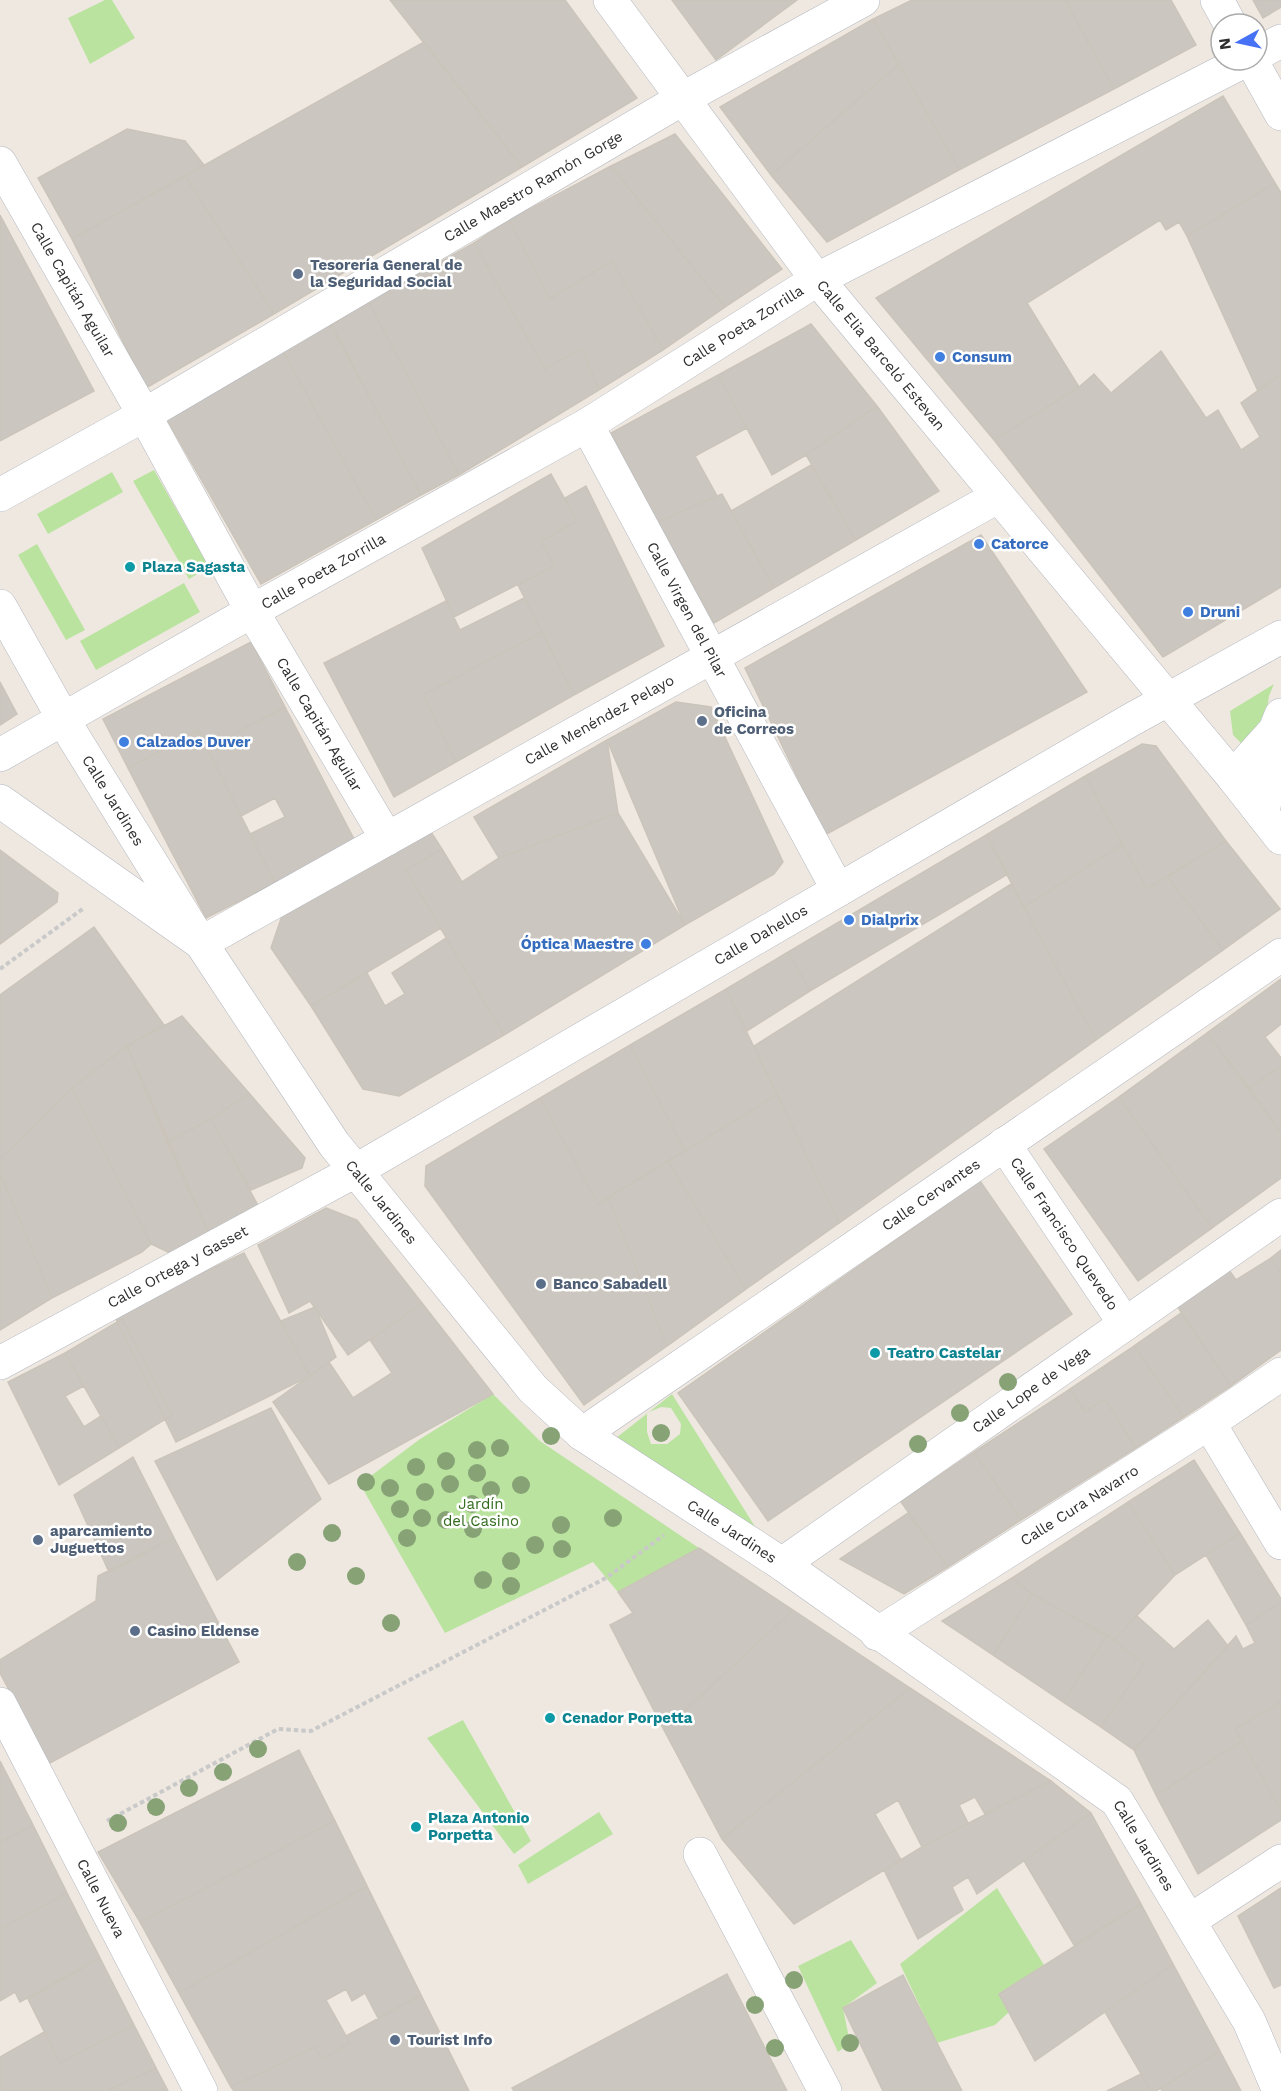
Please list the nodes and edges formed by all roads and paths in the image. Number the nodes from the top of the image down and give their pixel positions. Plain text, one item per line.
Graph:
1 (610, 0) edge
2 (863, 0) edge
3 (1223, 72) edge
4 (1258, 72) edge
5 (682, 99) junction
6 (1281, 114) edge
7 (0, 163) edge
8 (818, 279) junction
9 (144, 415) junction
10 (586, 425) junction
11 (0, 495) edge
12 (997, 497) junction
13 (0, 606) edge
14 (252, 611) junction
15 (1281, 637) edge
16 (711, 657) junction
17 (1167, 699) junction
18 (1281, 715) edge
19 (64, 718) junction
20 (0, 755) edge
21 (1281, 758) edge
22 (1233, 777) junction
23 (0, 801) edge
24 (1272, 827) edge
25 (387, 839) junction
26 (838, 890) junction
27 (93, 900) dead end
28 (201, 943) junction
29 (1281, 955) edge
30 (0, 969) edge
31 (1004, 1144) junction
32 (355, 1171) junction
33 (1281, 1215) edge
34 (1125, 1324) junction
35 (0, 1363) edge
36 (1281, 1374) edge
37 (1209, 1423) junction
38 (582, 1434) junction
39 (690, 1506) junction
40 (1281, 1543) edge
41 (782, 1564) junction
42 (877, 1634) junction
43 (0, 1704) edge
44 (72, 1840) junction
45 (700, 1854) dead end
46 (1281, 1861) edge
47 (1190, 1921) junction
48 (201, 2091) edge
49 (825, 2091) edge
50 (1279, 2091) edge

1 - 5 street, Calle Elia Barceló Estevan
2 - 5 street, Calle Maestro Ramón Gorge
3 - 8 street, Calle Poeta Zorrilla
4 - 6 street
5 - 8 street, Calle Elia Barceló Estevan
5 - 9 street, Calle Maestro Ramón Gorge
7 - 9 street, Calle Capitán Aguilar
8 - 10 street, Calle Poeta Zorrilla
8 - 12 street, Calle Elia Barceló Estevan
9 - 11 street
9 - 14 street
10 - 14 street, Calle Poeta Zorrilla
10 - 16 street, Calle Virgen del Pilar
12 - 16 street, Calle Menéndez Pelayo
12 - 17 street, Calle Elia Barceló Estevan
13 - 19 street, Calle Jardines
14 - 19 street
14 - 25 street, Calle Capitán Aguilar
15 - 17 street, Calle Dahellos
16 - 25 street, Calle Menéndez Pelayo
16 - 26 street, Calle Virgen del Pilar
17 - 22 street, Calle Elia Barceló Estevan
17 - 26 street, Calle Dahellos
18 - 22 street
19 - 20 street
19 - 28 street, Calle Jardines
21 - 24 street
22 - 24 street, Calle Elia Barceló Estevan
23 - 28 street, Calle Jardines
25 - 28 street, Calle Menéndez Pelayo
26 - 32 street, Calle Dahellos
27 - 30 path
28 - 32 street, Calle Jardines
29 - 31 street, Calle Cervantes
31 - 34 street, Calle Francisco Quevedo
31 - 38 street, Calle Cervantes
32 - 35 street, Calle Ortega y Gasset
32 - 38 street, Calle Jardines
33 - 34 street, Calle Lope de Vega
34 - 41 street, Calle Lope de Vega
36 - 37 street, Calle Cura Navarro
37 - 40 street
37 - 42 street, Calle Cura Navarro
38 - 39 street, Calle Jardines
39 - 41 street, Calle Jardines
39 - 44 path
41 - 42 street, Calle Jardines
42 - 47 street, Calle Jardines
43 - 44 street, Calle Nueva
44 - 48 street, Calle Nueva
45 - 49 street
46 - 47 street
47 - 50 street, Calle Jardines

